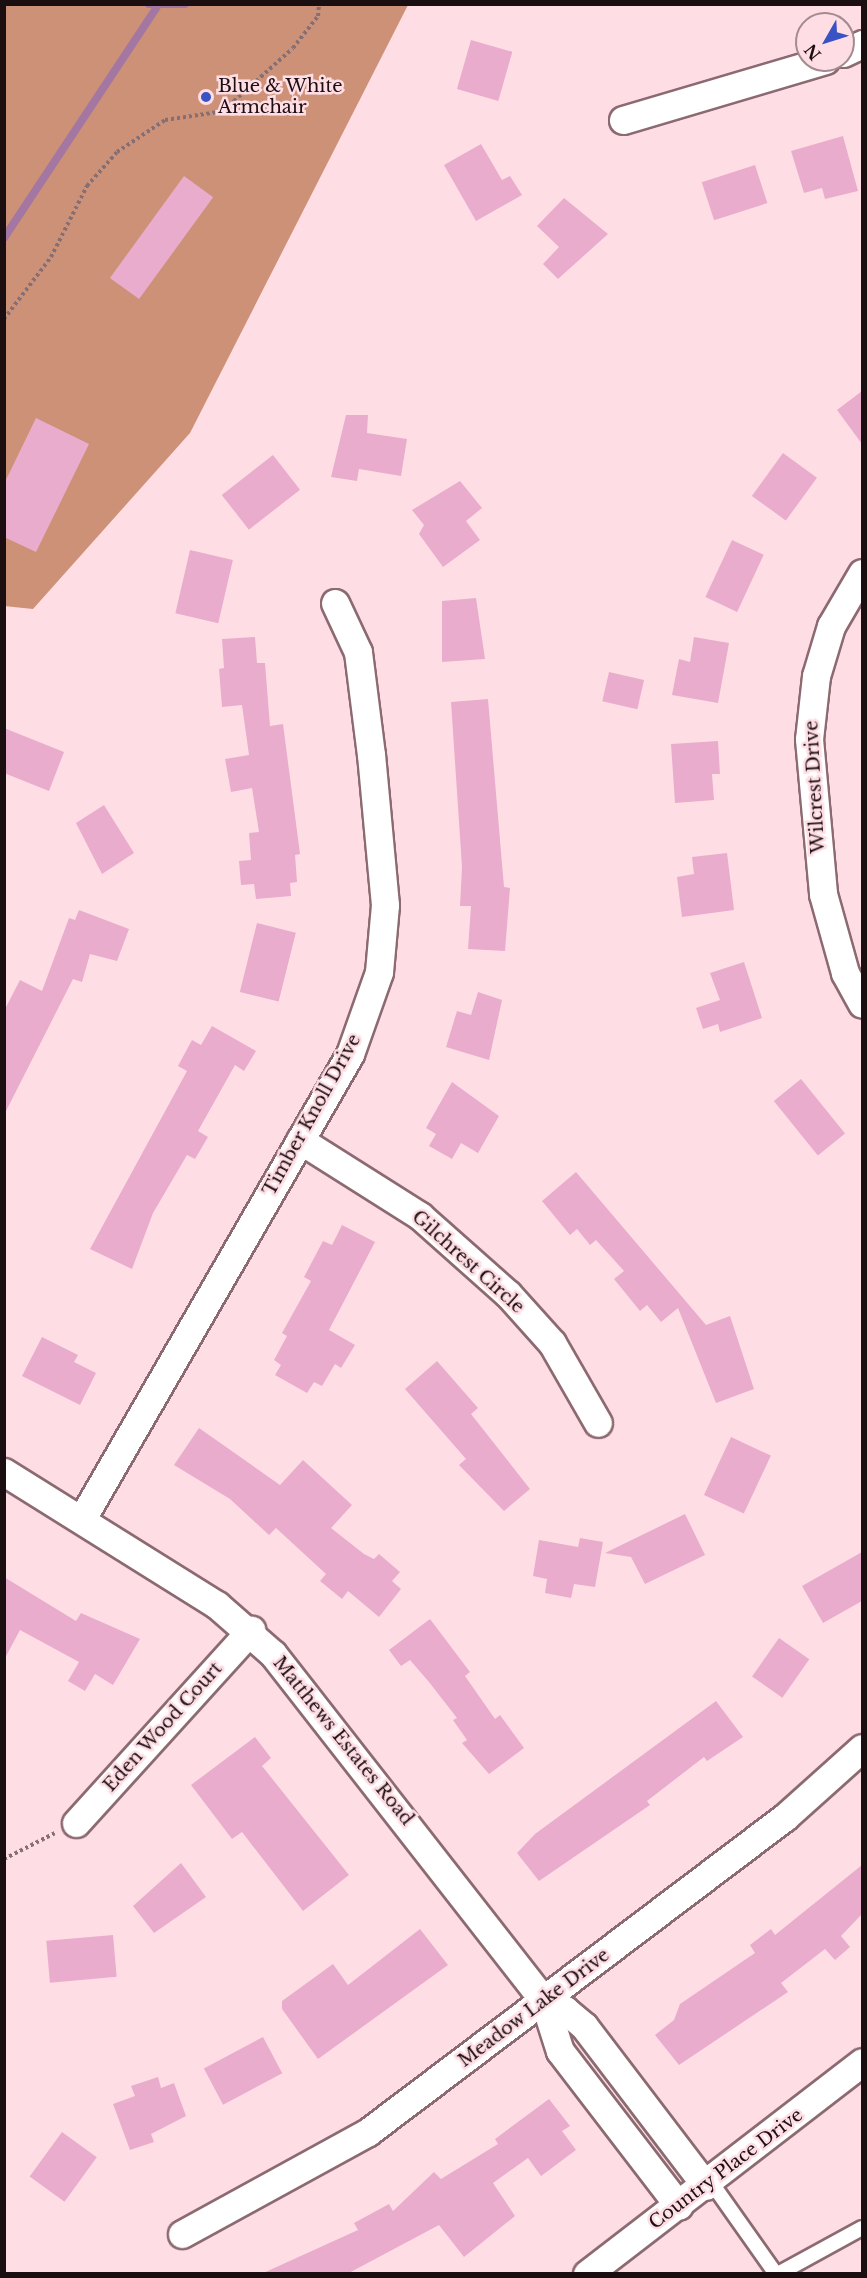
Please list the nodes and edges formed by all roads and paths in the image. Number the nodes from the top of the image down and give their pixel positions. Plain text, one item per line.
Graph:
1 (319, 4) edge
2 (795, 69) edge
3 (623, 120) dead end
4 (4, 319) edge
5 (862, 573) edge
6 (334, 603) dead end
7 (862, 1004) edge
8 (300, 1140) junction
9 (598, 1423) dead end
10 (4, 1472) edge
11 (83, 1517) junction
12 (251, 1630) junction
13 (862, 1748) edge
14 (76, 1822) joint
15 (4, 1859) edge
16 (544, 2001) junction
17 (862, 2062) edge
18 (709, 2184) junction
19 (679, 2206) junction
20 (862, 2228) edge
21 (182, 2234) dead end
22 (794, 2269) edge
23 (587, 2274) edge
24 (777, 2274) edge

1 - 4 path
2 - 3 street
5 - 7 street, Wilcrest Drive
6 - 8 street, Timber Knoll Drive
8 - 9 street, Gilchrest Circle
8 - 11 street, Timber Knoll Drive
10 - 11 street, Matthews Estates Road
11 - 12 street, Matthews Estates Road
12 - 14 street, Eden Wood Court
12 - 16 street, Matthews Estates Road
13 - 16 street, Meadow Lake Drive
14 - 15 path
16 - 18 street, Matthews Estates Road
16 - 19 street, Matthews Estates Road
16 - 21 street, Meadow Lake Drive
17 - 18 street, Country Place Drive
18 - 19 street, Country Place Drive
18 - 24 lane
19 - 23 street, Country Place Drive
20 - 22 lane
22 - 24 lane

